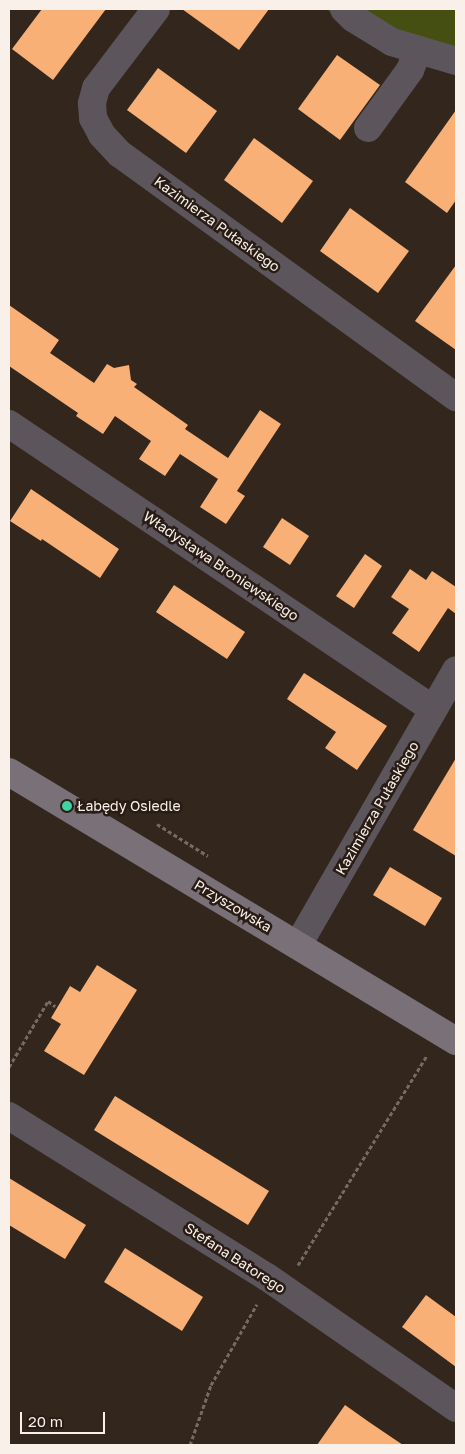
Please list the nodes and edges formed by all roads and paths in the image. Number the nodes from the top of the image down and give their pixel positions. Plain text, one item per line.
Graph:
1 (156, 9) edge
2 (344, 9) edge
3 (418, 50) junction
4 (456, 61) edge
5 (368, 128) dead end
6 (456, 397) edge
7 (9, 424) edge
8 (456, 670) edge
9 (434, 709) junction
10 (9, 772) edge
11 (298, 945) junction
12 (55, 1006) dead end
13 (456, 1041) edge
14 (429, 1051) dead end
15 (9, 1067) edge
16 (9, 1116) edge
17 (296, 1268) dead end
18 (260, 1300) dead end
19 (456, 1408) edge
20 (190, 1445) edge

1 - 6 street, Kazimierza Pułaskiego
2 - 3 street
3 - 4 street
3 - 5 street
7 - 9 street, Władysława Broniewskiego
8 - 9 street, Kazimierza Pułaskiego
9 - 11 street, Kazimierza Pułaskiego
10 - 11 street, Przyszowska
11 - 13 street, Przyszowska
12 - 15 path
14 - 17 path
16 - 19 street, Stefana Batorego
18 - 20 path

